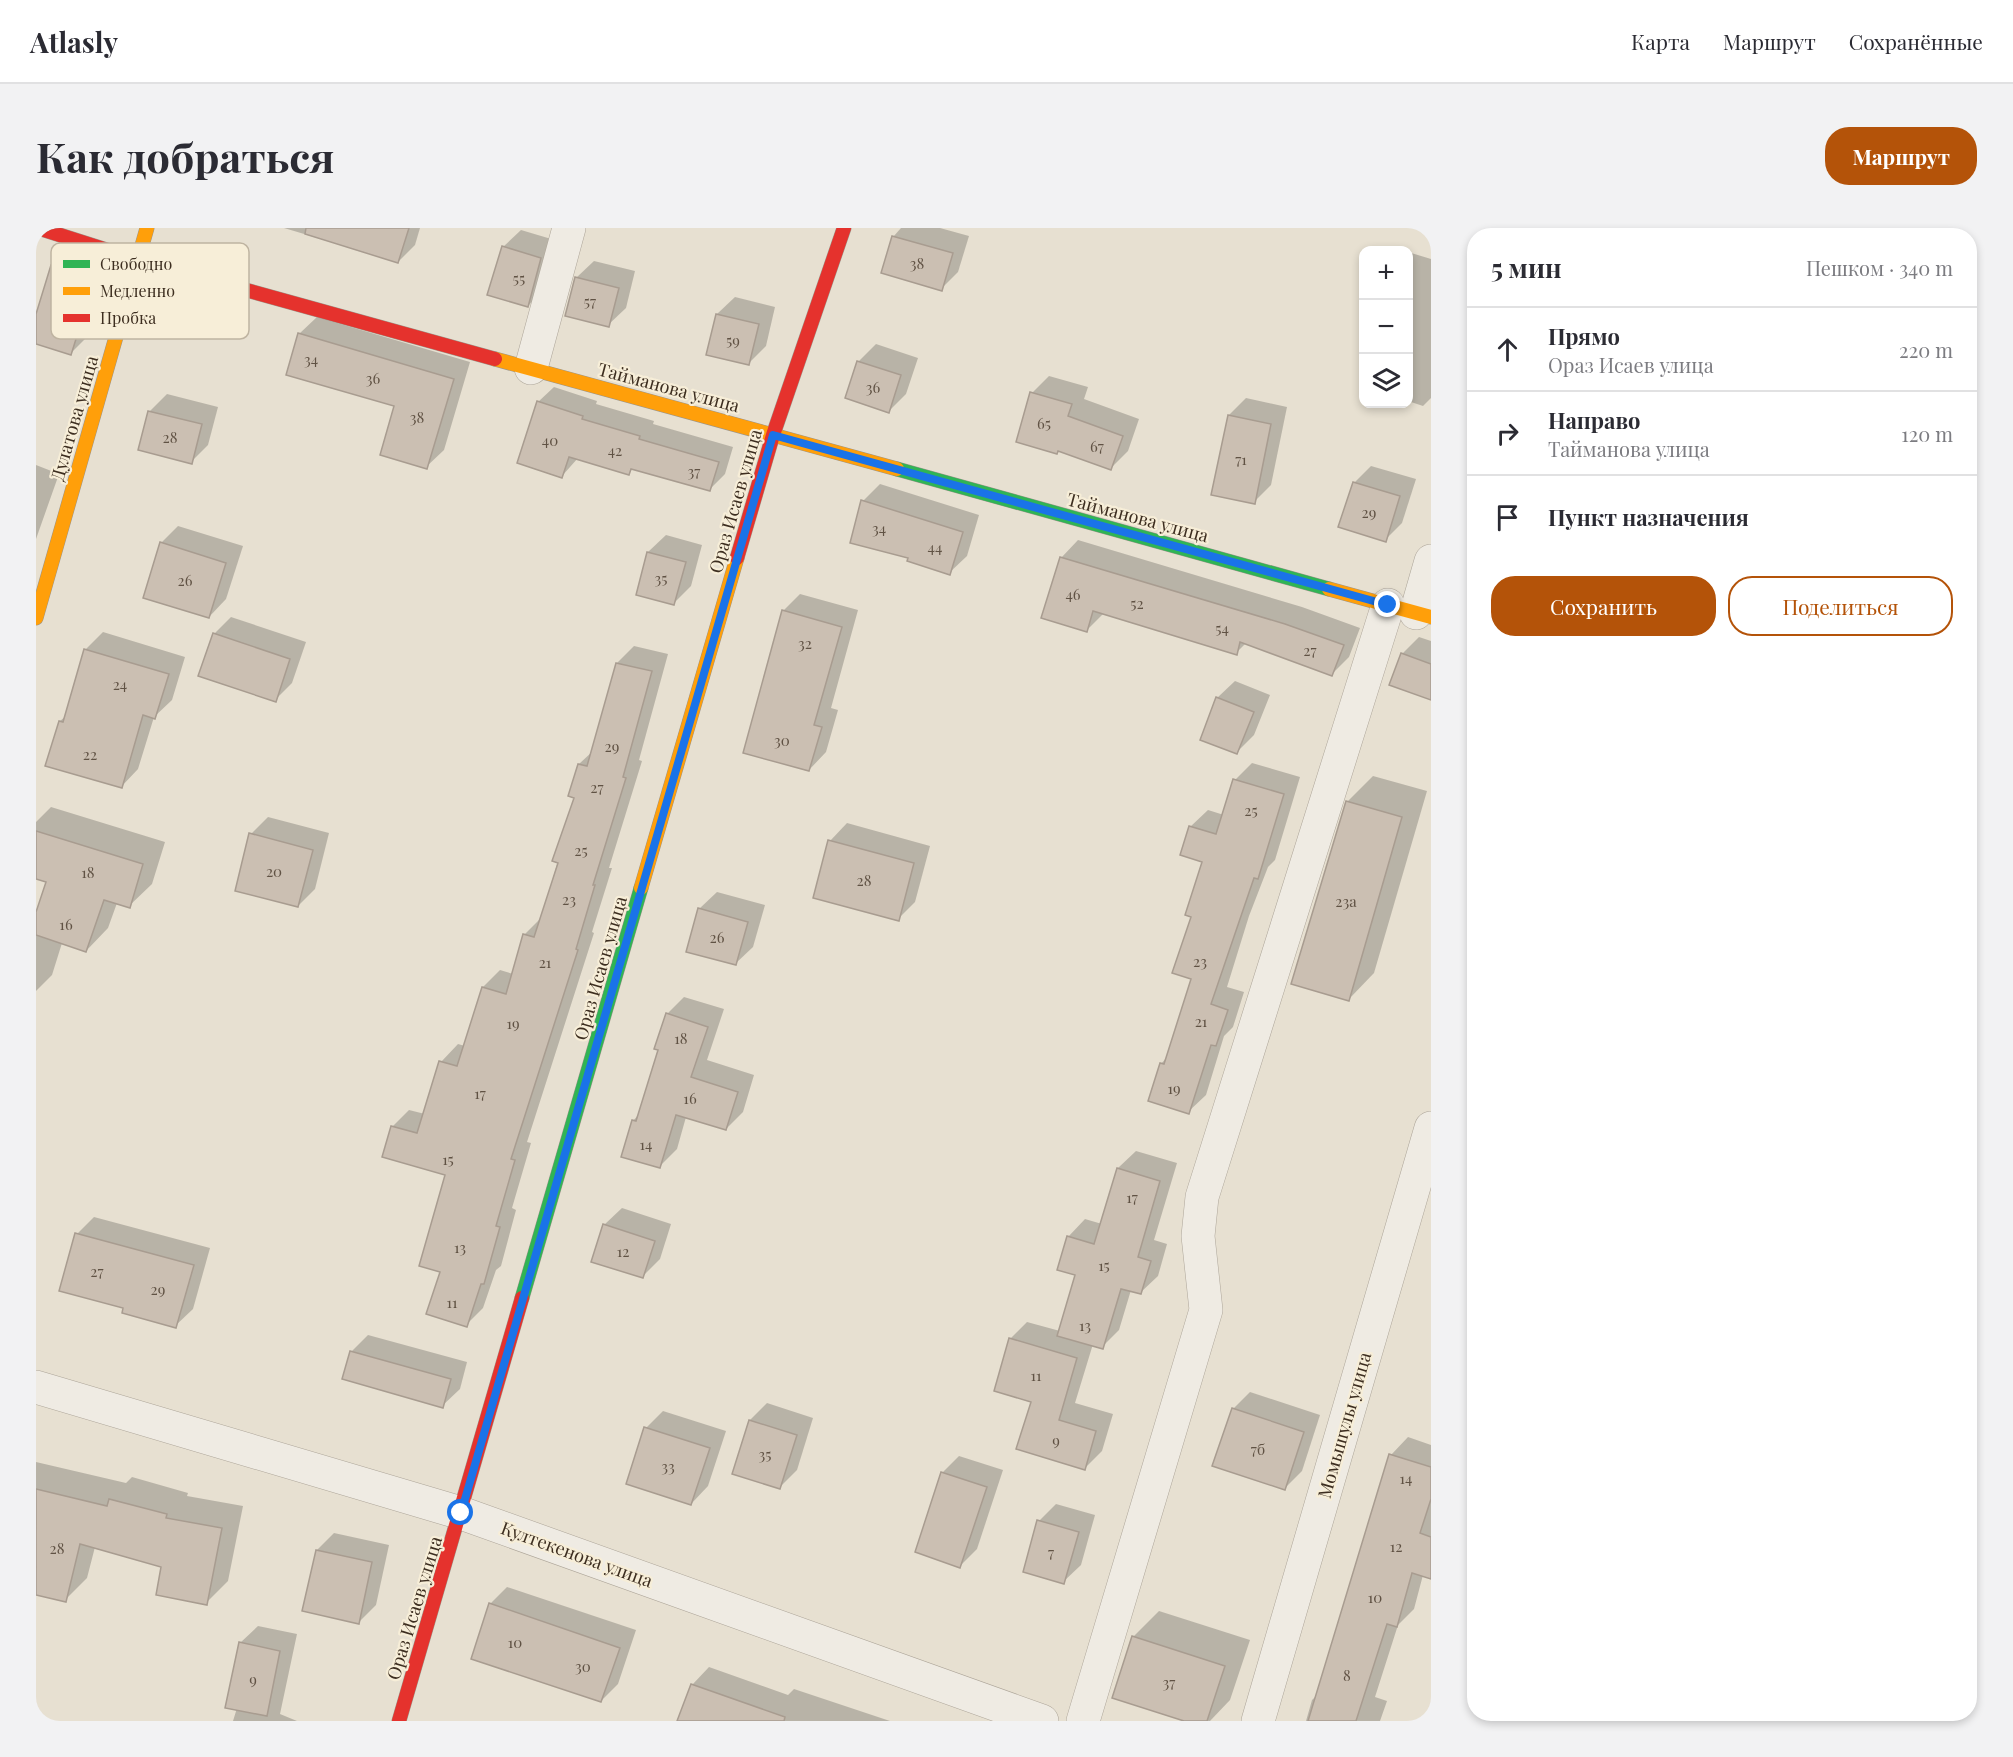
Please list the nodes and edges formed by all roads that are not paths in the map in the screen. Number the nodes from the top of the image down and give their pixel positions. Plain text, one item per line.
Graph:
1 (38, 228) edge
2 (147, 228) edge
3 (569, 228) edge
4 (844, 228) edge
5 (85, 243) edge
6 (143, 243) edge
7 (249, 291) edge
8 (115, 339) edge
9 (531, 368) junction
10 (773, 435) junction
11 (1431, 561) edge
12 (1412, 612) edge
13 (36, 618) edge
14 (1431, 1128) edge
15 (36, 1387) edge
16 (461, 1513) junction
17 (399, 1721) edge
18 (1042, 1721) edge
19 (1083, 1721) edge
20 (1258, 1721) edge

1 - 5 street, Тайманова улица
2 - 6 street, Дулатова улица
3 - 9 street
4 - 10 street, Ораз Исаев улица
7 - 9 street, Тайманова улица
8 - 13 street, Дулатова улица
9 - 10 street, Тайманова улица
10 - 12 street, Тайманова улица
10 - 16 street, Ораз Исаев улица
11 - 12 street
12 - 19 street
14 - 20 street, Момышулы улица
15 - 16 street, Култекенова улица
16 - 17 street, Ораз Исаев улица
16 - 18 street, Култекенова улица

